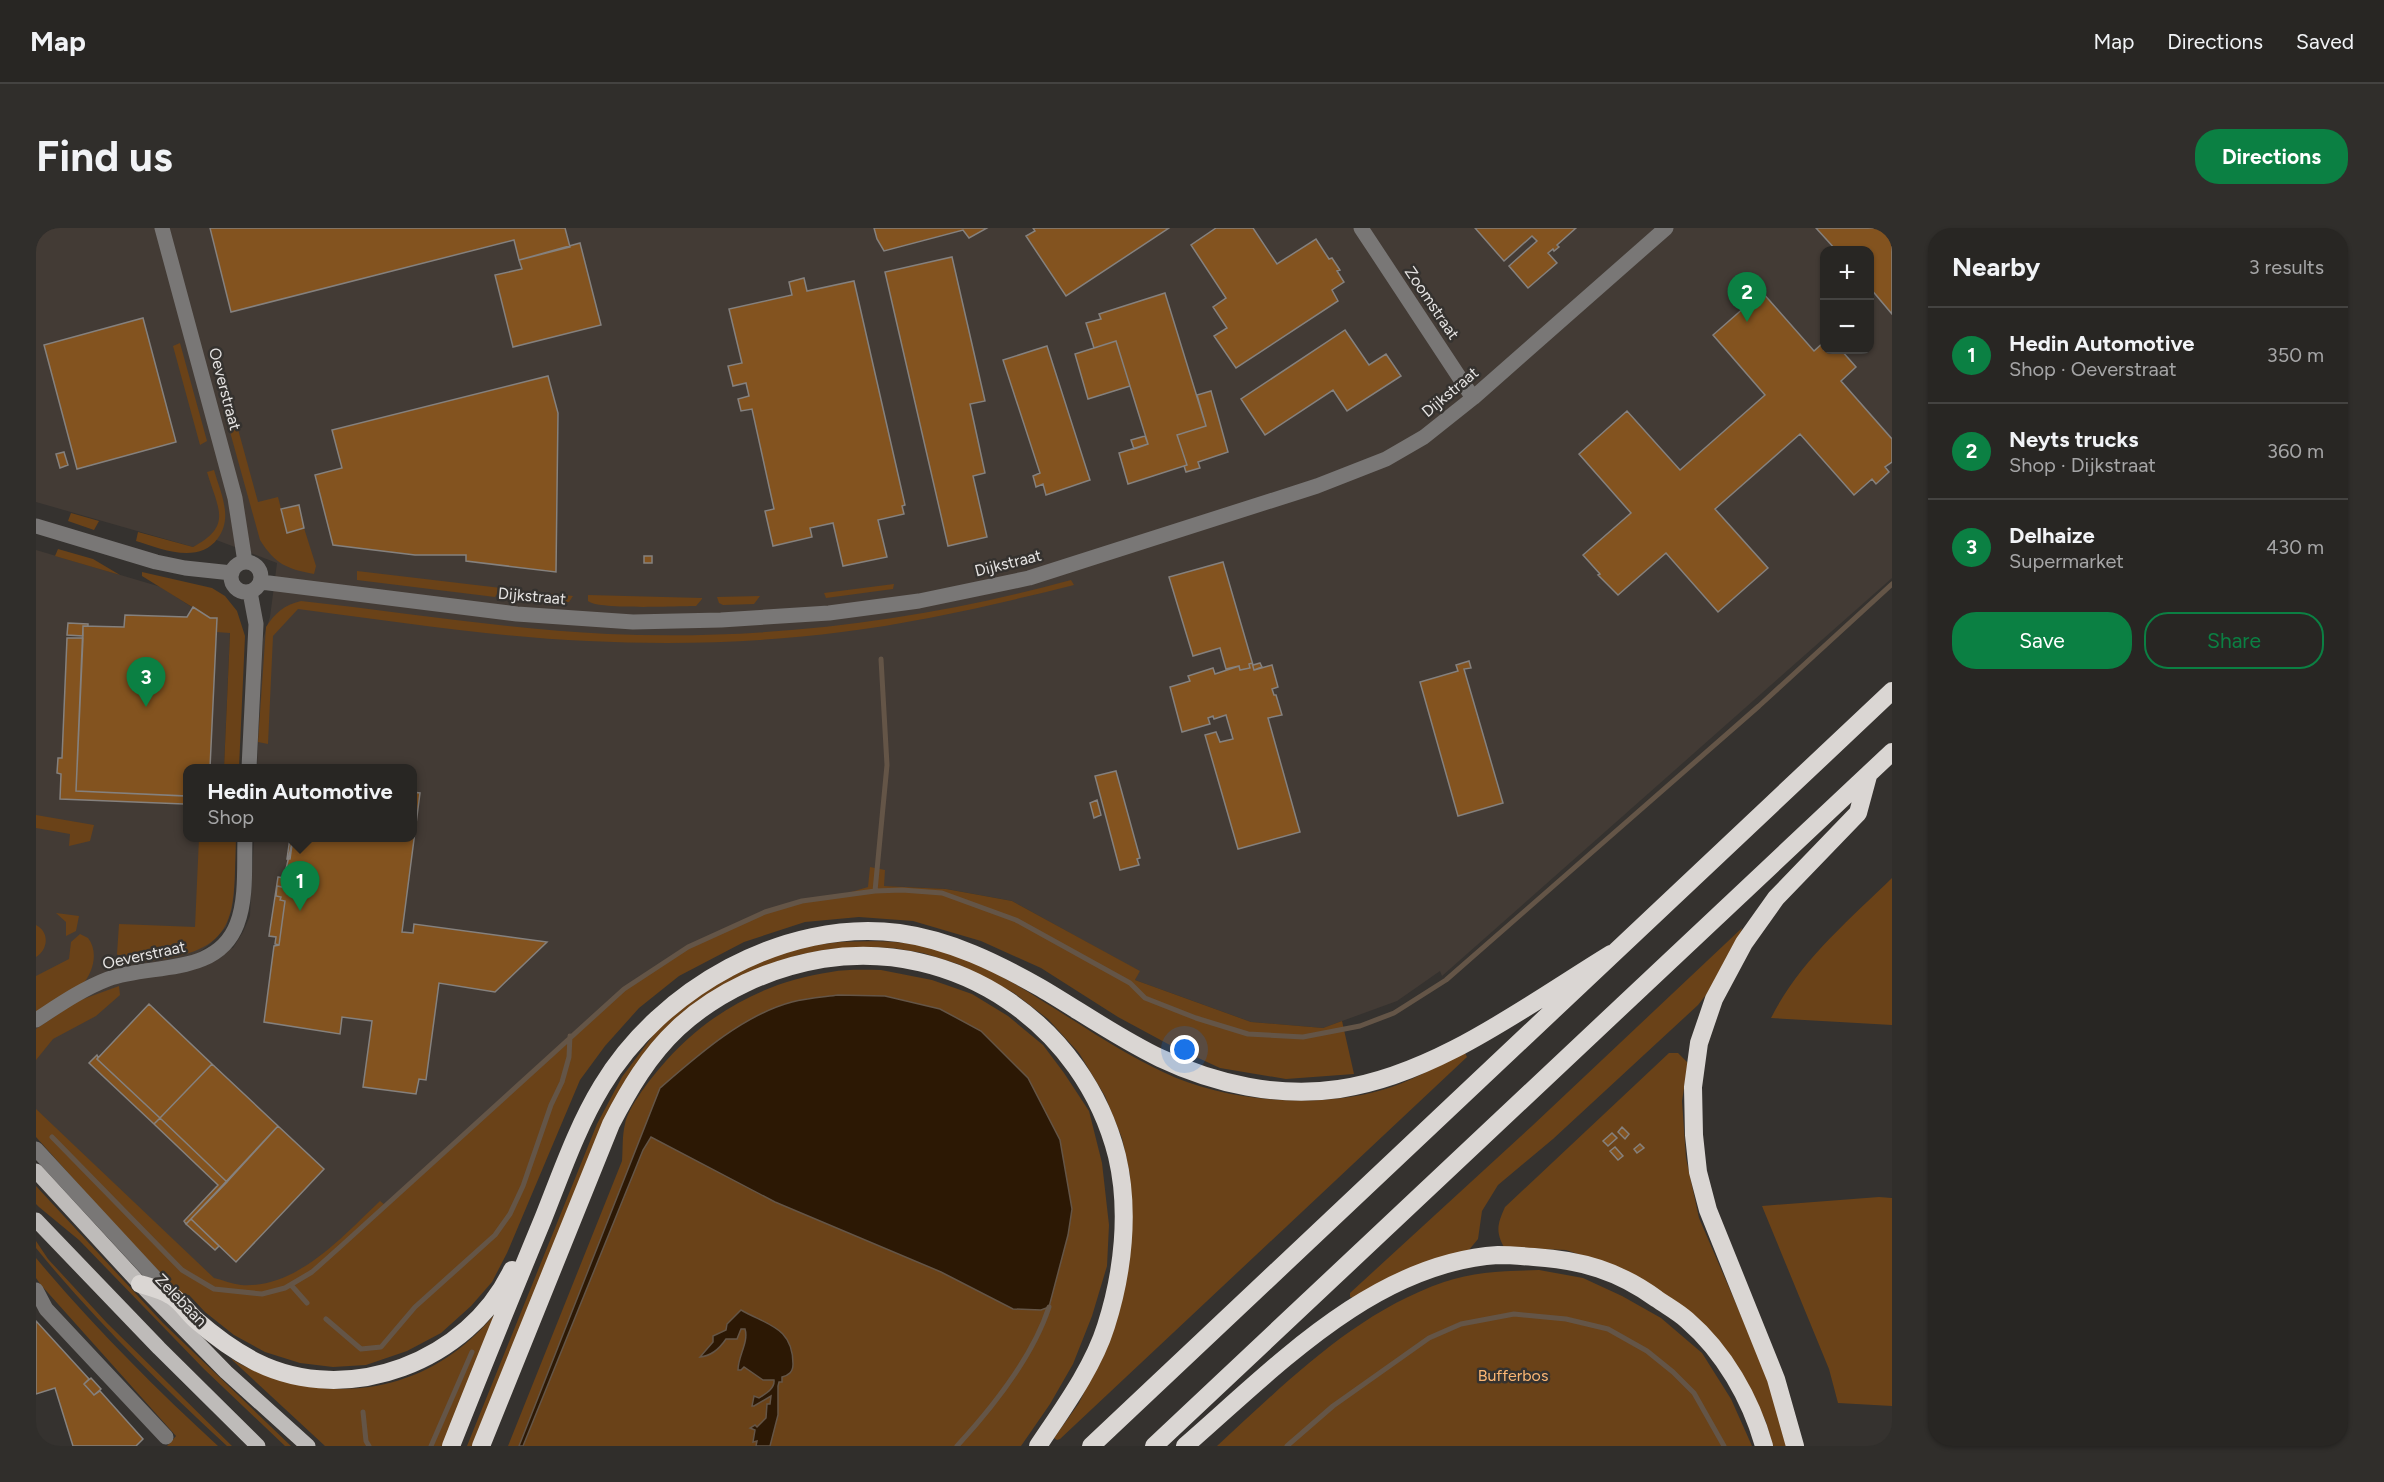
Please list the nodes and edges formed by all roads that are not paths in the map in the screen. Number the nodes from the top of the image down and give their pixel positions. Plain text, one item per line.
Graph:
1 (162, 228) edge
2 (1361, 228) edge
3 (1666, 228) edge
4 (1473, 398) junction
5 (36, 526) edge
6 (245, 562) junction
7 (232, 573) junction
8 (256, 587) junction
9 (1892, 691) edge
10 (1892, 752) edge
11 (249, 764) edge
12 (1868, 775) junction
13 (245, 842) edge
14 (1611, 954) junction
15 (36, 1020) edge
16 (620, 1058) junction
17 (611, 1124) junction
18 (36, 1149) edge
19 (36, 1171) edge
20 (36, 1220) edge
21 (140, 1284) junction
22 (36, 1290) edge
23 (171, 1295) junction
24 (166, 1437) dead end
25 (258, 1446) edge
26 (308, 1446) edge
27 (451, 1446) edge
28 (481, 1446) edge
29 (494, 1446) edge
30 (1038, 1446) edge
31 (1091, 1446) edge
32 (1154, 1446) edge
33 (1185, 1446) edge
34 (1764, 1446) edge
35 (1796, 1446) edge

1 - 6 street, Oeverstraat
2 - 4 street, Zoomstraat
3 - 4 street, Dijkstraat
4 - 8 street, Dijkstraat
5 - 7 street
6 - 7 street
6 - 8 street
7 - 8 street
8 - 11 street
9 - 14 highway
10 - 12 highway
12 - 32 highway
12 - 35 highway
13 - 15 street, Oeverstraat
14 - 16 highway
14 - 31 highway
16 - 23 highway
16 - 27 highway
17 - 28 highway
17 - 29 highway
17 - 30 highway
18 - 23 street
19 - 21 main road, Zelebaan
20 - 25 main road
21 - 23 highway
21 - 26 main road, Zelebaan
22 - 24 street
33 - 34 highway

